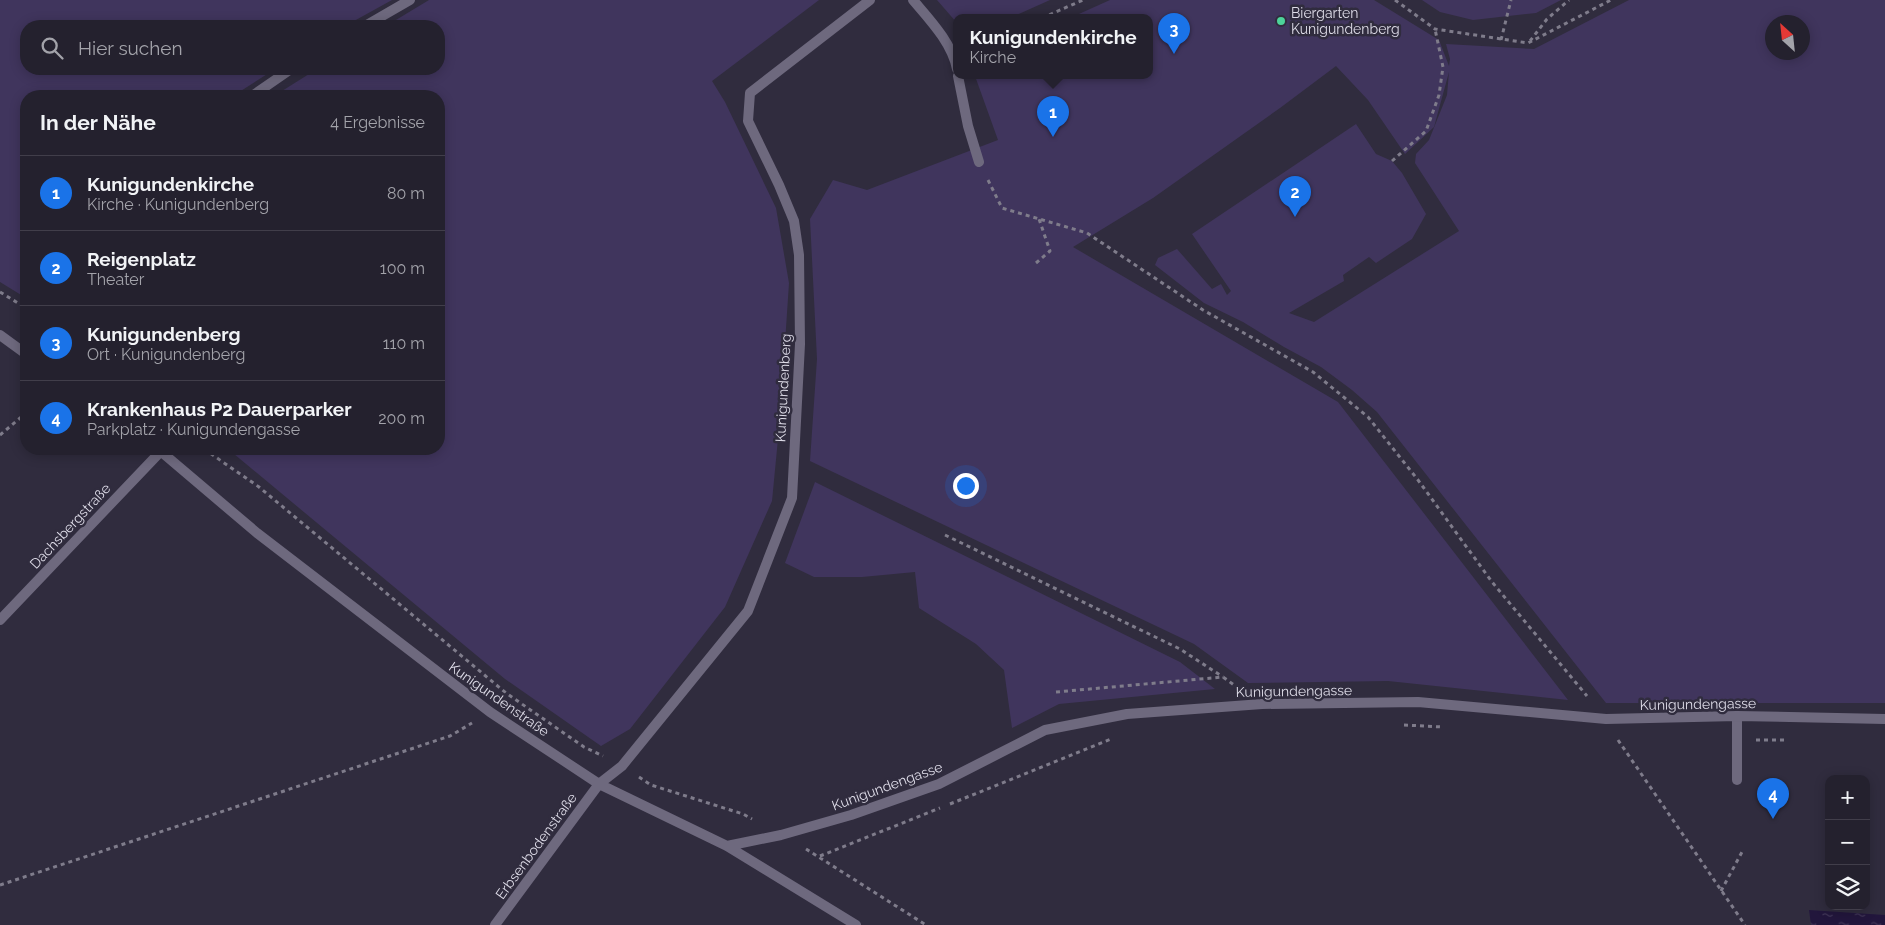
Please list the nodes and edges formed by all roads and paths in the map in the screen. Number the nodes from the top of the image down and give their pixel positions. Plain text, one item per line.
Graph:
1 (410, 0) edge
2 (870, 0) edge
3 (913, 0) edge
4 (1083, 0) edge
5 (1395, 0) edge
6 (1511, 0) edge
7 (1569, 0) edge
8 (1611, 0) edge
9 (1051, 14) edge
10 (375, 20) edge
11 (1435, 29) junction
12 (1501, 40) junction
13 (1528, 43) junction
14 (953, 55) edge
15 (283, 75) edge
16 (959, 79) edge
17 (261, 90) edge
18 (1392, 161) dead end
19 (979, 162) joint
20 (1038, 218) junction
21 (1036, 263) dead end
22 (0, 292) edge
23 (20, 304) edge
24 (0, 335) edge
25 (20, 350) edge
26 (20, 418) edge
27 (0, 435) edge
28 (155, 455) edge
29 (168, 455) edge
30 (213, 455) edge
31 (944, 535) dead end
32 (0, 620) edge
33 (1223, 677) junction
34 (1056, 692) dead end
35 (1262, 704) junction
36 (490, 712) junction
37 (1737, 716) junction
38 (1606, 719) junction
39 (1885, 720) edge
40 (1400, 724) dead end
41 (1449, 727) dead end
42 (1120, 736) dead end
43 (1626, 738) dead end
44 (1737, 740) junction
45 (1786, 740) dead end
46 (622, 766) junction
47 (1737, 780) dead end
48 (600, 784) junction
49 (781, 835) junction
50 (727, 846) junction
51 (1742, 852) dead end
52 (820, 856) junction
53 (0, 885) edge
54 (1721, 890) junction
55 (495, 925) edge
56 (856, 925) edge
57 (926, 925) edge
58 (1745, 925) edge

1 - 10 street
2 - 46 street, Kunigundenberg
3 - 14 street
4 - 9 path
5 - 11 path
6 - 12 path
7 - 13 path
8 - 13 path
11 - 12 path
11 - 18 path
12 - 13 path
15 - 17 street
16 - 19 street
19 - 20 path
20 - 21 path
20 - 38 path
22 - 23 path
24 - 25 street
26 - 27 path
28 - 32 street, Dachsbergstraße
29 - 36 street, Kunigundenstraße
30 - 46 path
31 - 33 path
33 - 34 path
33 - 35 path
35 - 38 street, Kunigundengasse
35 - 49 street, Kunigundengasse
36 - 48 street, Kunigundenstraße
36 - 53 path
37 - 38 street, Kunigundengasse
37 - 39 street, Kunigundengasse
37 - 44 street
40 - 41 path
42 - 52 path
43 - 54 path
44 - 45 path
44 - 47 street
46 - 48 street, Kunigundenberg
46 - 49 path
48 - 50 street, Kunigundenstraße
48 - 55 street, Erbsenbodenstraße
49 - 50 street, Kunigundengasse
49 - 52 path
50 - 56 street, Kunigundenstraße
51 - 54 path
52 - 57 path
54 - 58 path

